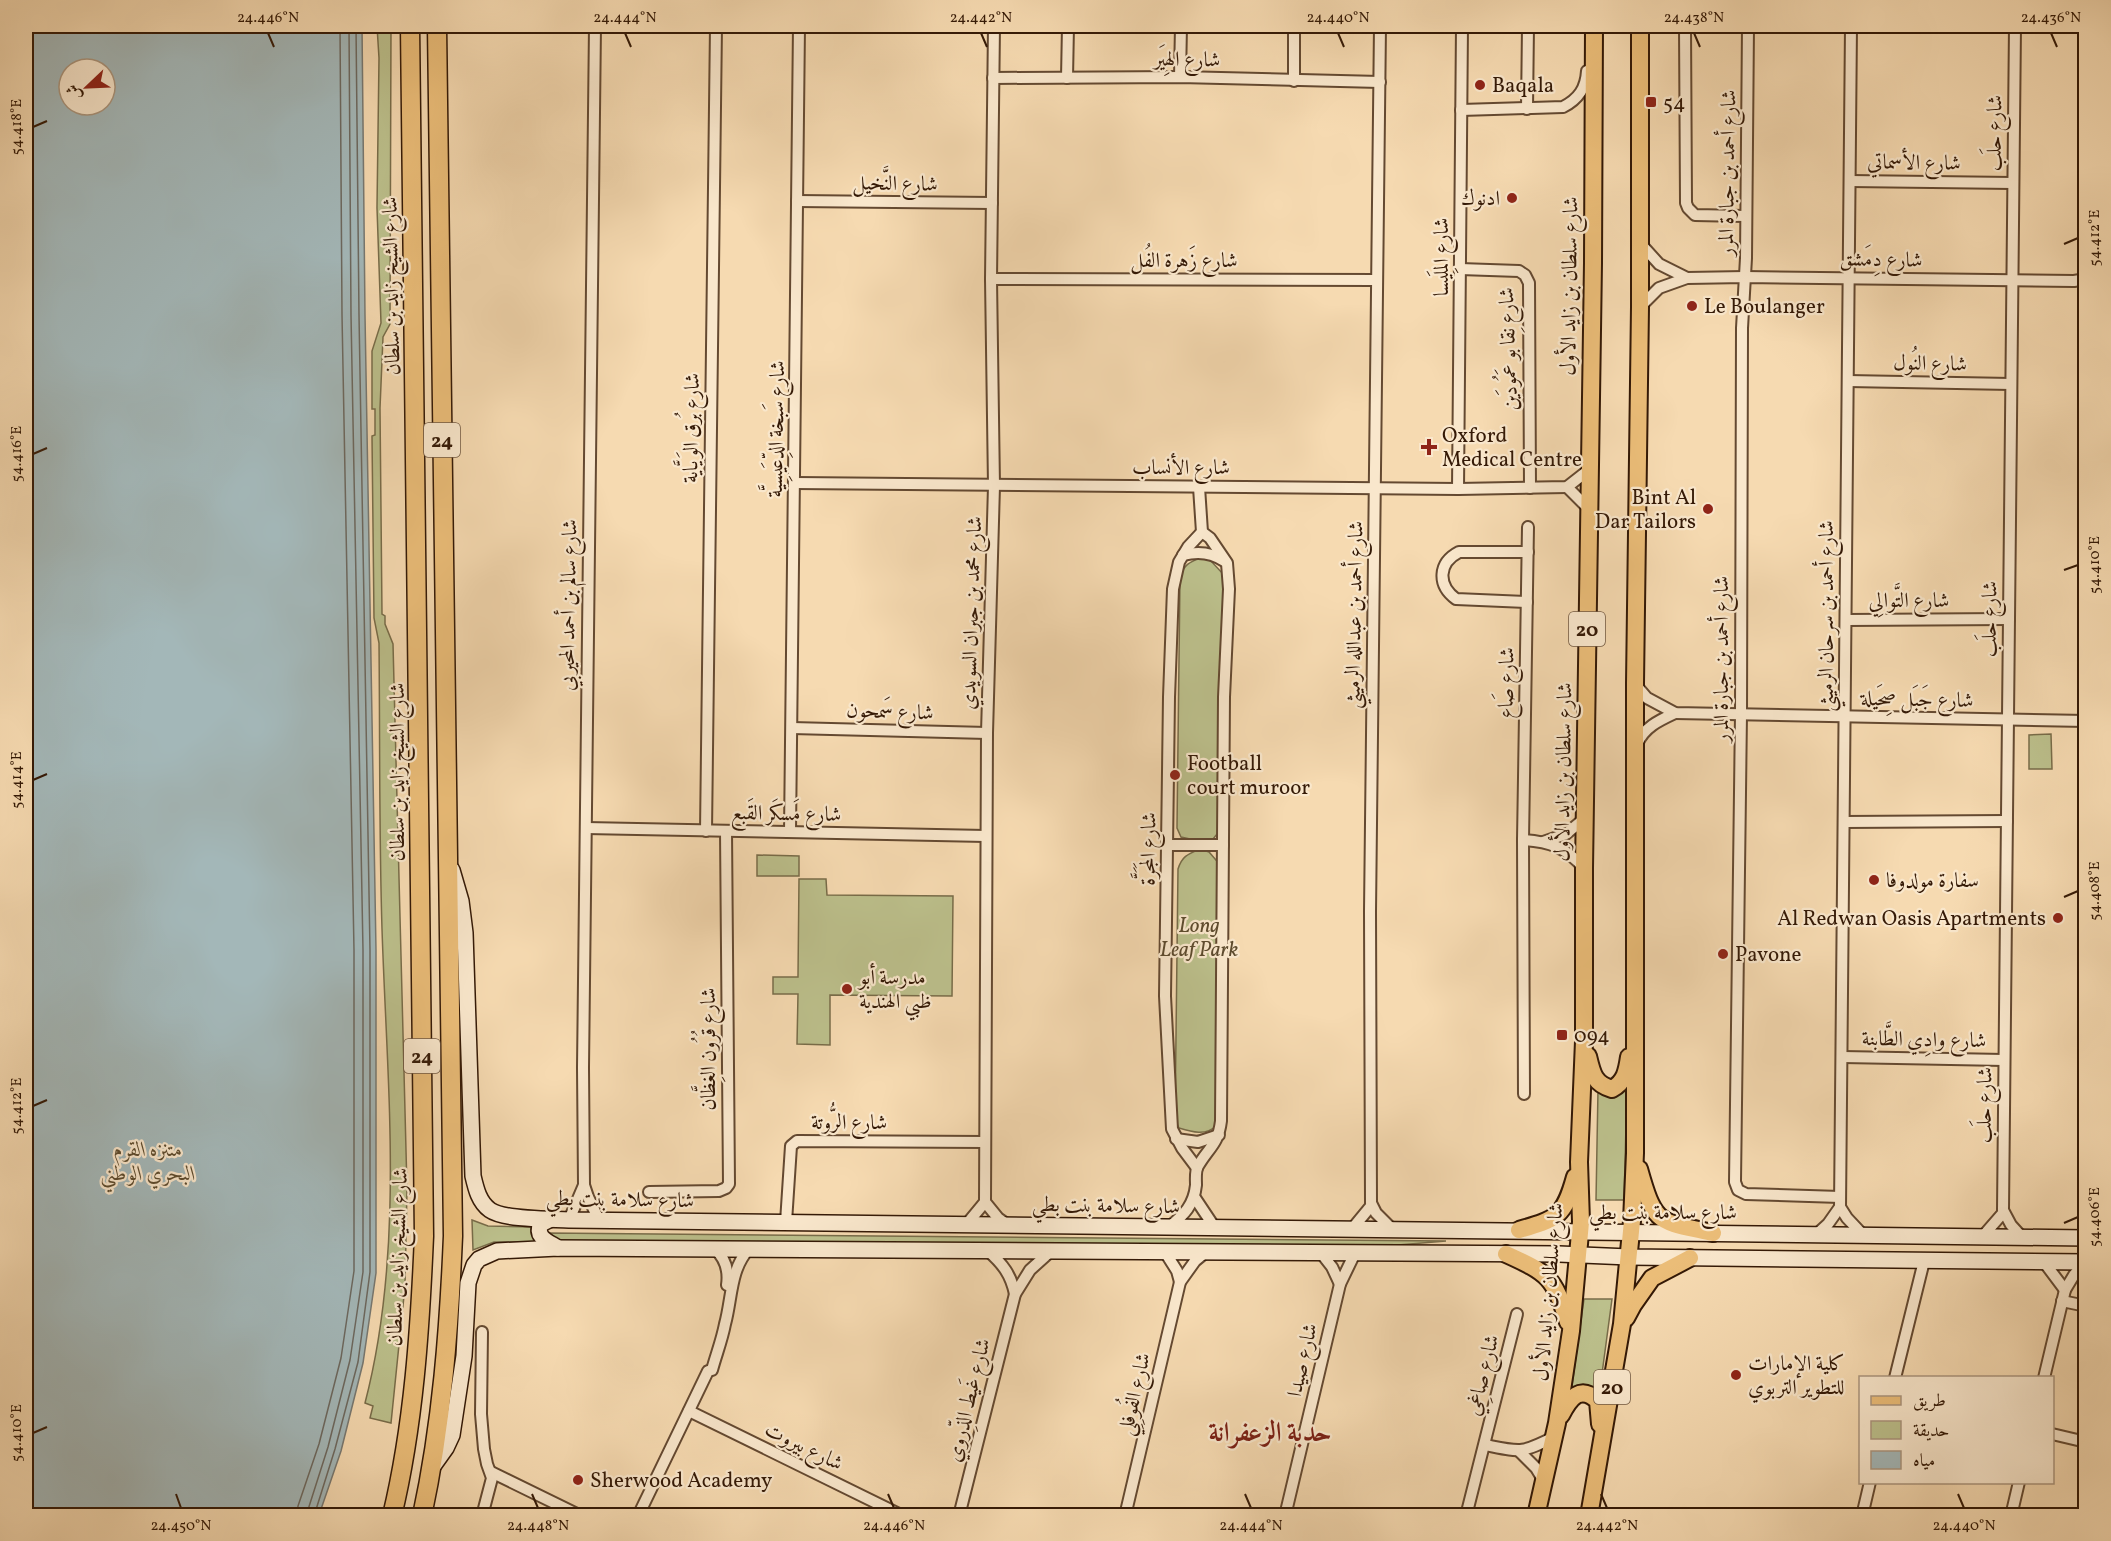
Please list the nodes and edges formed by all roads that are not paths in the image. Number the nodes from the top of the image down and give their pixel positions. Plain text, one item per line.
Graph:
1 (410, 26) edge
2 (437, 26) edge
3 (595, 26) edge
4 (717, 26) edge
5 (799, 26) edge
6 (993, 26) edge
7 (1068, 26) edge
8 (1181, 26) edge
9 (1294, 26) edge
10 (1380, 26) edge
11 (1462, 26) edge
12 (1528, 26) edge
13 (1592, 26) edge
14 (1628, 26) edge
15 (1640, 26) edge
16 (1685, 26) edge
17 (1748, 26) edge
18 (1851, 26) edge
19 (2015, 26) edge
20 (1639, 73) junction
21 (993, 78) junction
22 (1067, 78) junction
23 (1180, 78) junction
24 (1294, 81) junction
25 (1380, 82) junction
26 (1527, 109) junction
27 (1461, 110) junction
28 (1850, 181) junction
29 (2013, 183) junction
30 (797, 201) junction
31 (992, 203) junction
32 (1745, 216) junction
33 (1640, 243) junction
34 (1460, 269) junction
35 (1745, 277) junction
36 (1687, 278) junction
37 (1849, 278) junction
38 (991, 279) junction
39 (1377, 280) junction
40 (2012, 280) junction
41 (2080, 280) edge
42 (2085, 284) edge
43 (1640, 306) junction
44 (1848, 381) junction
45 (2011, 384) junction
46 (1590, 469) junction
47 (795, 483) junction
48 (994, 486) junction
49 (1199, 487) junction
50 (1567, 487) junction
51 (1530, 488) junction
52 (1374, 489) junction
53 (1458, 489) junction
54 (1589, 509) junction
55 (1528, 527) dead end
56 (1202, 532) junction
57 (1528, 552) junction
58 (1183, 555) junction
59 (1227, 563) junction
60 (1527, 602) junction
61 (1846, 620) junction
62 (2009, 620) junction
63 (1635, 684) junction
64 (1675, 713) junction
65 (1741, 714) junction
66 (1845, 717) junction
67 (2008, 720) junction
68 (2085, 721) edge
69 (792, 728) junction
70 (987, 733) junction
71 (1635, 750) junction
72 (1585, 817) junction
73 (2007, 821) junction
74 (1844, 822) junction
75 (586, 828) junction
76 (706, 831) junction
77 (726, 831) junction
78 (789, 832) junction
79 (986, 836) junction
80 (1523, 840) junction
81 (1543, 842) junction
82 (1167, 845) junction
83 (1223, 845) junction
84 (447, 854) junction
85 (1584, 868) junction
86 (1636, 1017) junction
87 (1584, 1041) junction
88 (1843, 1057) junction
89 (2004, 1059) junction
90 (1524, 1094) dead end
91 (1219, 1134) junction
92 (1176, 1139) junction
93 (985, 1142) junction
94 (1635, 1153) junction
95 (1579, 1162) junction
96 (1197, 1168) junction
97 (584, 1185) junction
98 (649, 1192) dead end
99 (1195, 1198) junction
100 (985, 1202) junction
101 (1840, 1202) junction
102 (1371, 1206) junction
103 (2003, 1212) junction
104 (551, 1219) junction
105 (569, 1220) junction
106 (599, 1220) junction
107 (786, 1222) junction
108 (966, 1225) junction
109 (1009, 1225) junction
110 (1169, 1227) junction
111 (1215, 1228) junction
112 (1352, 1229) junction
113 (1393, 1230) junction
114 (1519, 1230) junction
115 (1630, 1232) junction
116 (1580, 1233) junction
117 (1713, 1233) junction
118 (1817, 1234) junction
119 (1863, 1235) junction
120 (1983, 1236) junction
121 (2021, 1236) junction
122 (2085, 1238) edge
123 (558, 1248) junction
124 (716, 1249) junction
125 (749, 1249) junction
126 (988, 1251) junction
127 (1051, 1251) junction
128 (1165, 1252) junction
129 (1206, 1252) junction
130 (1321, 1253) junction
131 (1355, 1253) junction
132 (1506, 1254) junction
133 (1578, 1255) junction
134 (1629, 1257) junction
135 (1690, 1258) junction
136 (1924, 1261) junction
137 (2044, 1262) junction
138 (2085, 1262) edge
139 (1180, 1282) junction
140 (1340, 1284) junction
141 (1015, 1294) junction
142 (2064, 1295) junction
143 (2085, 1306) edge
144 (1517, 1314) dead end
145 (1622, 1324) junction
146 (1571, 1331) junction
147 (482, 1332) dead end
148 (708, 1371) junction
149 (1896, 1376) edge
150 (2044, 1376) edge
151 (689, 1411) junction
152 (1555, 1430) junction
153 (2054, 1434) edge
154 (2085, 1442) edge
155 (1485, 1445) junction
156 (1519, 1451) junction
157 (1600, 1455) junction
158 (431, 1468) junction
159 (490, 1472) junction
160 (1545, 1483) junction
161 (1870, 1484) edge
162 (2019, 1484) edge
163 (392, 1515) edge
164 (422, 1515) edge
165 (482, 1515) edge
166 (581, 1515) edge
167 (638, 1515) edge
168 (903, 1515) edge
169 (959, 1515) edge
170 (1125, 1515) edge
171 (1285, 1515) edge
172 (1466, 1515) edge
173 (1536, 1515) edge
174 (1589, 1515) edge
175 (1862, 1515) edge
176 (2011, 1515) edge

1 - 163 highway, شارع الشيخ زايد بن سلطان / 24
2 - 84 highway, 24
3 - 75 street, شارع سالم بن أحمد المحيربي
4 - 76 street, شارع بُرق الوَيَّاية
5 - 30 street, شارع سَبخة الدِّعَيسِيَّة
6 - 21 street, شارع محمد بن جبران السويدي
7 - 22 street
8 - 23 street
9 - 24 street
10 - 25 street, شارع أحمد بن عبدالله الرميثي
11 - 27 street, شارع المِلَيسا
12 - 26 street
13 - 26 street
13 - 46 main road, شارع سلطان بن زايد الأول / 20
14 - 20 main road
15 - 20 main road, 20
16 - 32 street
17 - 32 street, شارع أحمد بن جبارة المرر
18 - 28 street, شارع أحمد بن سرحان الرميثي
19 - 29 street, شارع حلَب
20 - 33 main road, 20
21 - 22 street, شارع الهِيَر
21 - 31 street, شارع محمد بن جبران السويدي
22 - 23 street, شارع الهِيَر
23 - 24 street, شارع الهِيَر
24 - 25 street, شارع الهِيَر
25 - 39 street, شارع أحمد بن عبدالله الرميثي
26 - 27 street
27 - 34 street, شارع المِلَيسا
28 - 29 street, شارع الأسماتي
28 - 37 street, شارع أحمد بن سرحان الرميثي
29 - 40 street, شارع حلَب
30 - 31 street, شارع النَّخيل
30 - 47 street, شارع سَبخة الدِّعَيسِيَّة
31 - 38 street, شارع محمد بن جبران السويدي
32 - 35 street, شارع أحمد بن جبارة المرر
33 - 36 street, شارع دِمَشق
33 - 43 main road, 20
34 - 51 street, شارع نِقا بو عَمُودَين
34 - 53 street, شارع المِلَيسا
35 - 36 street, شارع دِمَشق
35 - 37 street, شارع دِمَشق
35 - 65 street, شارع أحمد بن جبارة المرر
36 - 43 street, شارع دِمَشق
37 - 40 street, شارع دِمَشق
37 - 44 street, شارع أحمد بن سرحان الرميثي
38 - 39 street, شارع زَهرة الفُل
38 - 48 street, شارع محمد بن جبران السويدي
39 - 52 street, شارع أحمد بن عبدالله الرميثي
40 - 41 street, شارع دِمَشق
40 - 45 street, شارع حلَب
41 - 42 street, شارع دِمَشق
43 - 63 main road, 20
44 - 45 street, شارع النُول
44 - 61 street, شارع أحمد بن سرحان الرميثي
45 - 62 street, شارع حلَب
46 - 50 street
46 - 54 main road, شارع سلطان بن زايد الأول / 20
47 - 48 street, شارع الأنساب
47 - 69 street, شارع سَبخة الدِّعَيسِيَّة
48 - 49 street, شارع الأنساب
48 - 70 street, شارع محمد بن جبران السويدي
49 - 52 street, شارع الأنساب
49 - 56 street
50 - 51 street, شارع الأنساب
50 - 54 street
51 - 53 street, شارع الأنساب
52 - 53 street, شارع الأنساب
52 - 102 street, شارع أحمد بن عبدالله الرميثي
54 - 72 main road, شارع سلطان بن زايد الأول / 20
55 - 57 street, شارع صَاع
56 - 58 street, شارع المَجَرَّة
56 - 59 street
57 - 60 street, شارع صَاع
57 - 60 street
58 - 59 street
58 - 82 street, شارع المَجَرَّة
59 - 83 street
60 - 80 street, شارع صَاع
61 - 62 street, شارع التَّوالِي
61 - 66 street, شارع أحمد بن سرحان الرميثي
62 - 67 street, شارع حلَب
63 - 64 street, شارع جَبَل صِحَيلة
63 - 71 main road, 20
64 - 65 street, شارع جَبَل صِحَيلة
64 - 71 street
65 - 66 street, شارع جَبَل صِحَيلة
65 - 101 street, شارع أحمد بن جبارة المرر
66 - 67 street, شارع جَبَل صِحَيلة
66 - 74 street, شارع أحمد بن سرحان الرميثي
67 - 68 street, شارع جَبَل صِحَيلة
67 - 73 street, شارع حلَب
69 - 70 street, شارع سَمحون
69 - 78 street, شارع سَبخة الدِّعَيسِيَّة
70 - 79 street, شارع محمد بن جبران السويدي
71 - 86 main road, 20
72 - 81 street
72 - 85 main road, شارع سلطان بن زايد الأول / 20
73 - 74 street
73 - 89 street, شارع حلَب
74 - 88 street, شارع أحمد بن سرحان الرميثي
75 - 76 street, شارع مَسكَر القَبع
75 - 97 street, شارع سالم بن أحمد المحيربي
76 - 77 street, شارع مَسكَر القَبع
77 - 78 street, شارع مَسكَر القَبع
77 - 98 street, شارع قُرُون الغِظَّان
78 - 79 street, شارع مَسكَر القَبع
79 - 93 street, شارع محمد بن جبران السويدي
80 - 81 street
80 - 90 street, شارع صَاع
81 - 85 street
82 - 83 street
82 - 92 street, شارع المَجَرَّة
83 - 91 street
84 - 104 main road, شارع سلامة بنت بطي
84 - 158 highway, 24
85 - 87 main road, شارع سلطان بن زايد الأول / 20
86 - 87 main road
86 - 94 main road, 20
87 - 95 main road, شارع سلطان بن زايد الأول / 20
88 - 89 street, شارع وادِي الطَّابنة
88 - 101 street, شارع أحمد بن سرحان الرميثي
89 - 103 street, شارع حلَب
91 - 92 street
91 - 96 street
92 - 96 street, شارع المَجَرَّة
93 - 100 street, شارع محمد بن جبران السويدي
93 - 107 street, شارع الرُّوتة
94 - 115 main road, 20
94 - 117 main road
95 - 114 main road
95 - 116 main road, شارع سلطان بن زايد الأول / 20
96 - 99 street
97 - 105 street, شارع سالم بن أحمد المحيربي
97 - 106 street, شارع سالم بن أحمد المحيربي
99 - 110 street
99 - 111 street
100 - 108 street
100 - 109 street
101 - 118 street
101 - 119 street
102 - 112 street
102 - 113 street
103 - 120 street
103 - 121 street
104 - 105 main road, شارع سلامة بنت بطي
104 - 123 main road
105 - 106 main road, شارع سلامة بنت بطي
106 - 107 main road, شارع سلامة بنت بطي
107 - 108 main road, شارع سلامة بنت بطي
108 - 109 main road, شارع سلامة بنت بطي
109 - 110 main road, شارع سلامة بنت بطي
110 - 111 main road, شارع سلامة بنت بطي
111 - 112 main road, شارع سلامة بنت بطي
112 - 113 main road, شارع سلامة بنت بطي
113 - 114 main road, شارع سلامة بنت بطي
114 - 116 main road, شارع سلامة بنت بطي
115 - 116 main road, شارع سلامة بنت بطي
115 - 117 main road, شارع سلامة بنت بطي
115 - 134 main road, 20
116 - 133 main road, شارع سلطان بن زايد الأول / 20
117 - 118 main road, شارع سلامة بنت بطي
118 - 119 main road, شارع سلامة بنت بطي
119 - 120 main road, شارع سلامة بنت بطي
120 - 121 main road, شارع سلامة بنت بطي
121 - 122 main road, شارع سلامة بنت بطي
123 - 124 main road, شارع سلامة بنت بطي
123 - 158 main road, شارع سلامة بنت بطي
124 - 125 main road, شارع سلامة بنت بطي
124 - 148 street
125 - 126 main road, شارع سلامة بنت بطي
125 - 148 street
126 - 127 main road, شارع سلامة بنت بطي
126 - 141 street
127 - 128 main road, شارع سلامة بنت بطي
127 - 141 street, شارع غَيط الذِّروي
128 - 129 main road, شارع سلامة بنت بطي
128 - 139 street
129 - 130 main road, شارع سلامة بنت بطي
129 - 139 street, شارع الفُوفِلِي
130 - 131 main road, شارع سلامة بنت بطي
130 - 140 street
131 - 132 main road, شارع سلامة بنت بطي
131 - 140 street, شارع صيدا
132 - 133 main road, شارع سلامة بنت بطي
132 - 146 main road
133 - 134 main road, شارع سلامة بنت بطي
133 - 146 main road, شارع سلطان بن زايد الأول / 20
134 - 135 main road, شارع سلامة بنت بطي
134 - 145 main road, 20
135 - 136 main road, شارع سلامة بنت بطي
135 - 145 main road
136 - 137 main road, شارع سلامة بنت بطي
136 - 149 street
137 - 138 main road, شارع سلامة بنت بطي
137 - 142 street
138 - 142 street
139 - 170 street, شارع الفُوفِلِي
140 - 171 street, شارع صيدا
141 - 169 street, شارع غَيط الذِّروي
142 - 143 street
142 - 150 street
144 - 155 street, شارع صاغِي
145 - 157 main road, 20
146 - 152 main road, شارع سلطان بن زايد الأول / 20
147 - 159 street
148 - 151 street
151 - 167 street
151 - 168 street, شارع بيروت
152 - 156 street
152 - 157 main road
152 - 160 main road, شارع سلطان بن زايد الأول / 20
153 - 154 street
155 - 156 street, شارع صاغِي
155 - 172 street, شارع صاغِي
156 - 160 street
157 - 174 main road, 20
158 - 164 highway, 24
159 - 165 street
159 - 166 street
160 - 173 main road, شارع سلطان بن زايد الأول / 20
161 - 175 street
162 - 176 street

